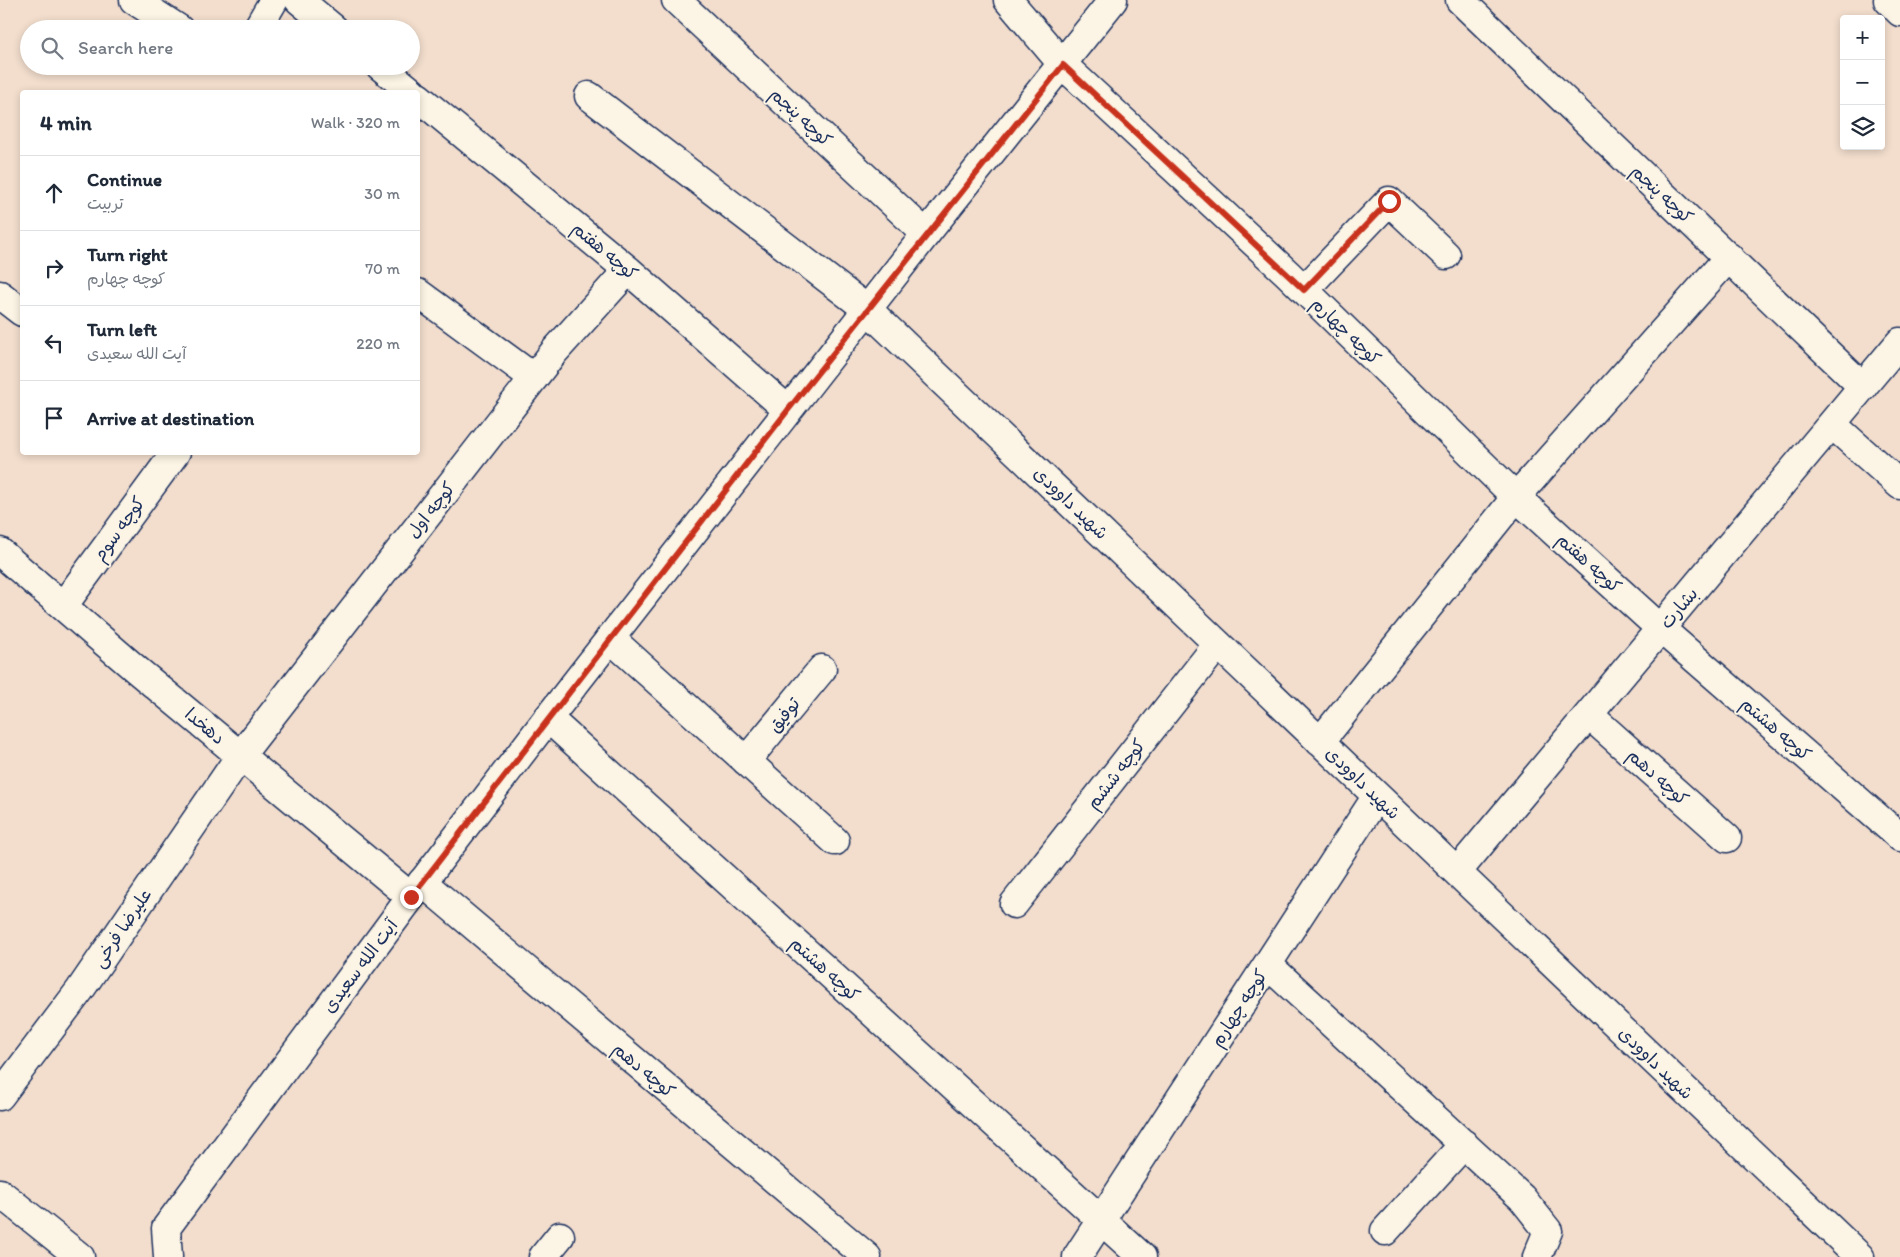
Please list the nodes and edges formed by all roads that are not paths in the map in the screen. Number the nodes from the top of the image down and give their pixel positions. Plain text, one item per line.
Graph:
1 (134, 0) edge
2 (274, 0) edge
3 (299, 0) edge
4 (676, 0) edge
5 (1008, 0) edge
6 (1114, 0) edge
7 (1460, 0) edge
8 (1888, 0) edge
9 (1900, 12) edge
10 (165, 20) edge
11 (262, 20) edge
12 (323, 20) edge
13 (1063, 65) junction
14 (391, 75) edge
15 (410, 90) edge
16 (589, 96) dead end
17 (420, 99) edge
18 (926, 234) junction
19 (1446, 255) dead end
20 (1729, 257) junction
21 (628, 270) junction
22 (1304, 290) junction
23 (420, 294) edge
24 (0, 295) edge
25 (20, 310) edge
26 (867, 310) junction
27 (1900, 342) edge
28 (534, 378) junction
29 (1863, 387) junction
30 (788, 410) junction
31 (1833, 425) junction
32 (174, 455) edge
33 (1900, 485) edge
34 (1516, 497) junction
35 (0, 552) edge
36 (63, 606) junction
37 (1661, 629) junction
38 (610, 638) junction
39 (1218, 644) junction
40 (822, 669) dead end
41 (1589, 715) junction
42 (548, 718) junction
43 (1320, 742) junction
44 (240, 756) junction
45 (746, 761) junction
46 (1377, 796) junction
47 (1897, 828) edge
48 (1726, 838) dead end
49 (835, 841) dead end
50 (1457, 872) junction
51 (417, 890) junction
52 (1014, 904) dead end
53 (1268, 965) junction
54 (0, 1096) edge
55 (1464, 1144) junction
56 (0, 1193) edge
57 (1102, 1220) junction
58 (1385, 1231) dead end
59 (560, 1236) dead end
60 (1852, 1255) edge
61 (80, 1257) edge
62 (168, 1257) edge
63 (544, 1257) edge
64 (867, 1257) edge
65 (1078, 1257) edge
66 (1142, 1257) edge
67 (1537, 1257) edge

1 - 10 street
2 - 11 street
3 - 12 street
4 - 18 street, کوچه پنجم
5 - 13 street
6 - 13 street, آیت الله سعیدی
7 - 20 street, کوچه پنجم
8 - 9 street
13 - 18 street, آیت الله سعیدی
13 - 22 street, کوچه چهارم
14 - 15 street
16 - 26 street, شهید داوودی
17 - 21 street, کوچه هفتم
18 - 26 street, آیت الله سعیدی
19 - 22 street
20 - 29 street, کوچه پنجم
20 - 34 street
21 - 28 street, کوچه اول
21 - 30 street, کوچه هفتم
22 - 34 street, کوچه چهارم
23 - 28 street
24 - 25 street
26 - 30 street, آیت الله سعیدی
26 - 39 street, شهید داوودی
27 - 29 street, بشارت
28 - 44 street, کوچه اول
29 - 31 street, بشارت
30 - 38 street, آیت الله سعیدی
31 - 33 street
31 - 37 street, بشارت
32 - 36 street, کوچه سوم
34 - 37 street, کوچه هفتم
34 - 43 street
35 - 36 street, دهخدا
36 - 44 street, دهخدا
37 - 41 street, بشارت
37 - 47 street, کوچه هشتم
38 - 42 street, آیت الله سعیدی
38 - 45 street
39 - 43 street, شهید داوودی
39 - 52 street, کوچه ششم
40 - 45 street, توفیق
41 - 48 street, کوچه دهم
41 - 50 street, بشارت
42 - 51 street, آیت الله سعیدی
42 - 57 street, کوچه هشتم
43 - 46 street, شهید داوودی
44 - 51 street, دهخدا
44 - 54 street, علیرضا فرخی
45 - 49 street
46 - 50 street, شهید داوودی
46 - 53 street, کوچه چهارم
50 - 60 street, شهید داوودی
51 - 62 street, آیت الله سعیدی
51 - 64 street, کوچه دهم
53 - 55 street
53 - 57 street, کوچه چهارم
55 - 58 street
55 - 67 street
56 - 61 street
57 - 65 street, کوچه چهارم
57 - 66 street, کوچه هشتم
59 - 63 street

